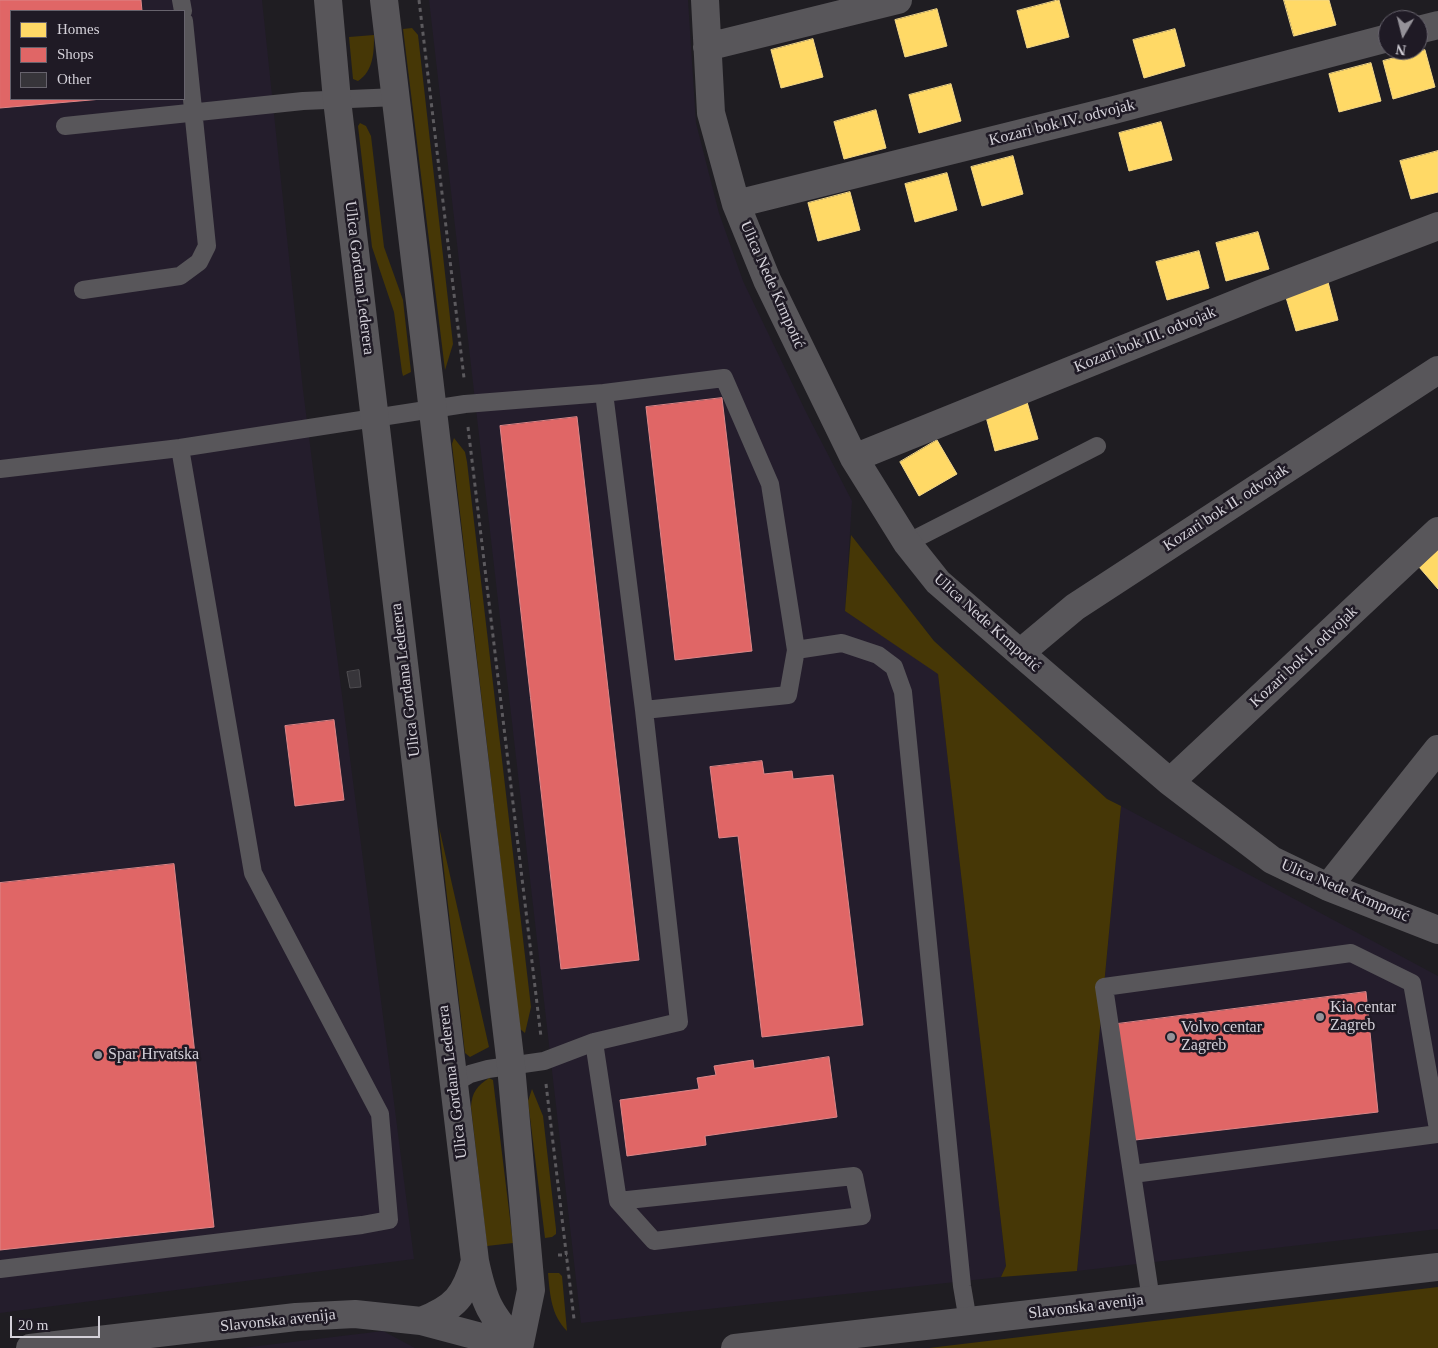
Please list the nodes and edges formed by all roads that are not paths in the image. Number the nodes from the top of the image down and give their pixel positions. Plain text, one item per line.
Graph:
1 (328, 0) edge
2 (384, 0) edge
3 (705, 0) edge
4 (898, 0) edge
5 (185, 29) edge
6 (1378, 41) edge
7 (707, 47) junction
8 (398, 97) junction
9 (337, 100) junction
10 (195, 114) junction
11 (65, 126) dead end
12 (736, 204) junction
13 (1438, 226) edge
14 (82, 290) dead end
15 (1438, 370) edge
16 (604, 393) junction
17 (432, 410) junction
18 (376, 418) junction
19 (1097, 446) dead end
20 (180, 448) junction
21 (854, 458) junction
22 (0, 469) edge
23 (1438, 531) edge
24 (907, 543) junction
25 (796, 650) junction
26 (1020, 653) junction
27 (644, 710) junction
28 (1438, 749) edge
29 (1170, 782) junction
30 (1328, 887) junction
31 (1438, 930) edge
32 (594, 1042) junction
33 (511, 1066) junction
34 (453, 1084) junction
35 (1438, 1129) edge
36 (1438, 1134) edge
37 (1133, 1174) junction
38 (618, 1201) junction
39 (475, 1261) junction
40 (1438, 1267) edge
41 (0, 1269) edge
42 (1151, 1300) junction
43 (421, 1321) junction
44 (968, 1321) junction
45 (30, 1348) edge
46 (520, 1348) edge
47 (734, 1348) edge

1 - 9 street, Ulica Gordana Lederera
2 - 8 street
3 - 7 street, Ulica Nede Krmpotić
4 - 7 street
5 - 10 lane
6 - 12 street, Kozari bok IV. odvojak
7 - 12 street, Ulica Nede Krmpotić
8 - 9 lane
8 - 17 street
9 - 10 lane
9 - 18 street, Ulica Gordana Lederera
10 - 11 lane
10 - 14 lane
12 - 21 street, Ulica Nede Krmpotić
13 - 21 street, Kozari bok III. odvojak
15 - 26 street, Kozari bok II. odvojak
16 - 17 lane
16 - 25 lane
16 - 27 lane
17 - 18 lane
17 - 33 street
18 - 20 lane
18 - 34 street, Ulica Gordana Lederera
19 - 24 lane
20 - 22 lane
20 - 41 lane
21 - 24 street, Ulica Nede Krmpotić
23 - 29 street, Kozari bok I. odvojak
24 - 26 street, Ulica Nede Krmpotić
25 - 27 lane
25 - 44 lane
26 - 29 street, Ulica Nede Krmpotić
27 - 32 lane
28 - 30 street
29 - 30 street, Ulica Nede Krmpotić
30 - 31 street, Ulica Nede Krmpotić
32 - 33 lane
32 - 38 lane
33 - 34 lane
33 - 46 street
34 - 39 street, Ulica Gordana Lederera
35 - 37 lane
36 - 37 lane
37 - 42 lane
38 - 38 lane
39 - 43 street
39 - 46 street, Ulica Gordana Lederera
40 - 42 street, Slavonska avenija
42 - 44 street, Slavonska avenija
43 - 45 street, Slavonska avenija
43 - 46 street, Slavonska avenija
44 - 47 street, Slavonska avenija

